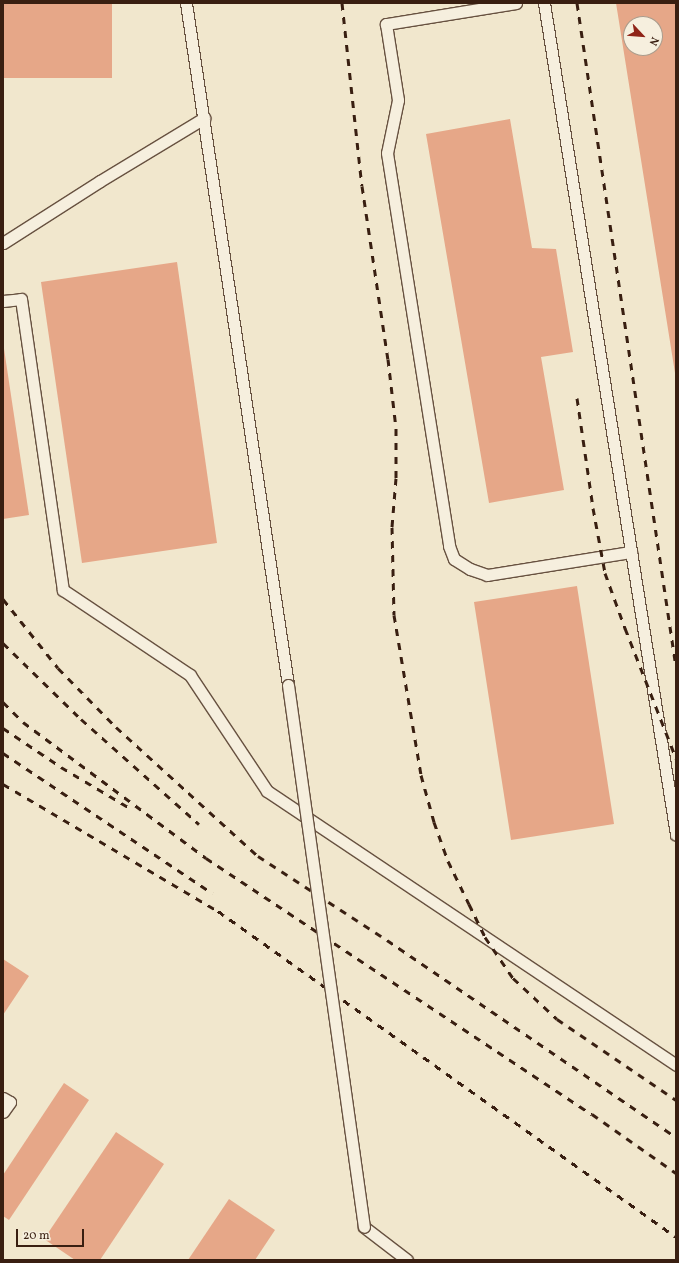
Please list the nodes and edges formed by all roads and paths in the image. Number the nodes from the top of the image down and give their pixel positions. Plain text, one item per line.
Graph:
1 (186, 3) edge
2 (516, 3) edge
3 (544, 3) edge
4 (204, 118) junction
5 (3, 243) edge
6 (3, 301) edge
7 (631, 552) junction
8 (676, 835) edge
9 (676, 1065) edge
10 (3, 1098) edge
11 (3, 1112) edge
12 (407, 1260) edge

1 - 4 lane
2 - 7 lane
3 - 7 lane
4 - 5 lane
4 - 12 lane, bridge
6 - 9 lane
7 - 8 lane
10 - 11 lane

